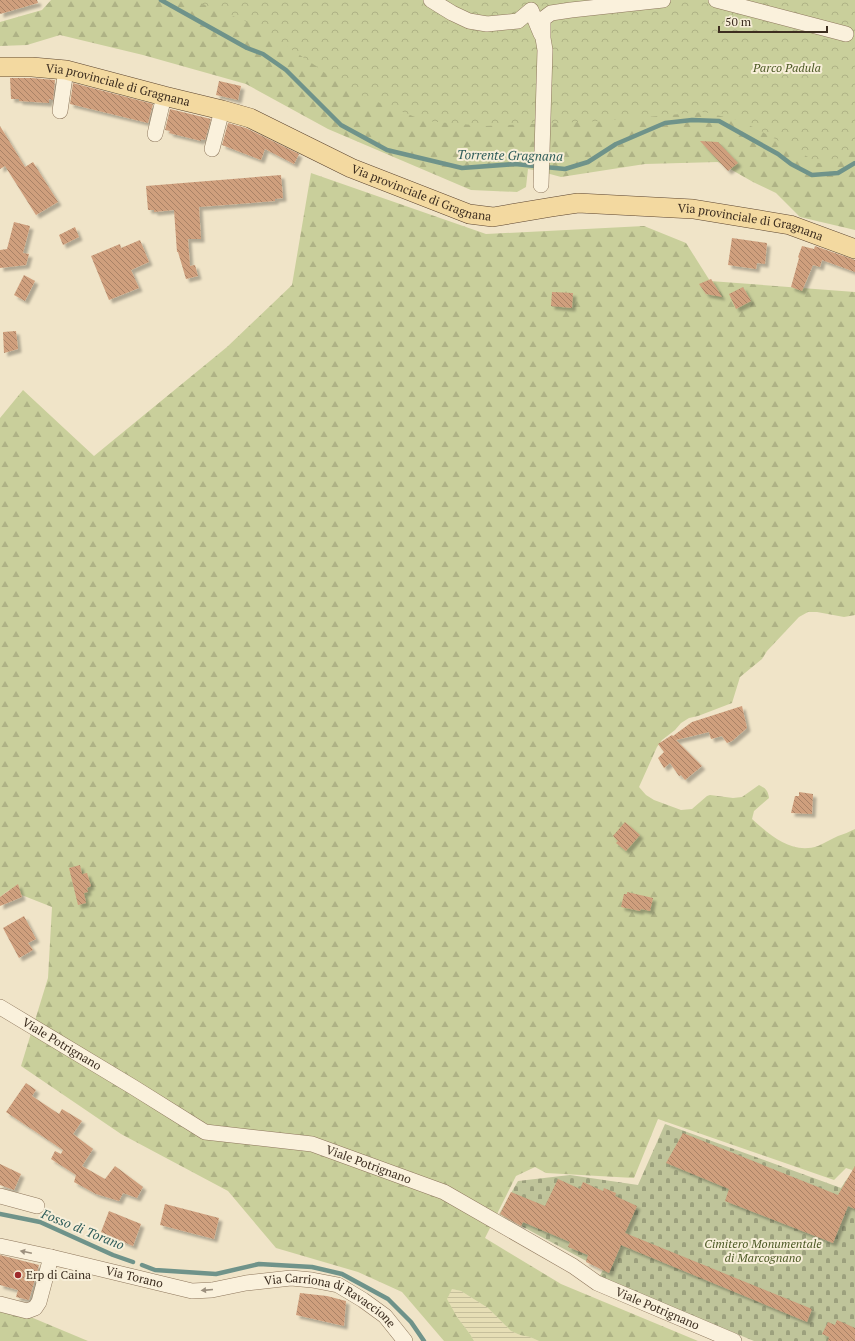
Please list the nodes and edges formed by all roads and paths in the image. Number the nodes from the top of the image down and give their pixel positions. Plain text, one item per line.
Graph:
1 (431, 0) edge
2 (663, 0) edge
3 (716, 0) edge
4 (846, 34) dead end
5 (544, 44) junction
6 (0, 67) edge
7 (66, 70) junction
8 (164, 96) junction
9 (222, 110) junction
10 (60, 111) dead end
11 (155, 134) dead end
12 (212, 149) dead end
13 (541, 185) dead end
14 (855, 249) edge
15 (0, 1007) edge
16 (0, 1196) edge
17 (37, 1206) dead end
18 (0, 1246) edge
19 (50, 1257) junction
20 (246, 1283) joint
21 (0, 1304) edge
22 (405, 1341) edge
23 (734, 1341) edge

1 - 5 street
2 - 5 street
3 - 4 street
5 - 13 street
6 - 7 main road, Via provinciale di Gragnana
7 - 8 main road, Via provinciale di Gragnana
7 - 10 street
8 - 9 main road, Via provinciale di Gragnana
8 - 11 street
9 - 12 street
9 - 14 main road, Via provinciale di Gragnana
15 - 23 street, Viale Potrignano
16 - 17 street
19 -> 18 street, Via Torano
20 -> 19 street, Via Torano
19 - 21 street
20 - 22 street, Via Carriona di Ravaccione

